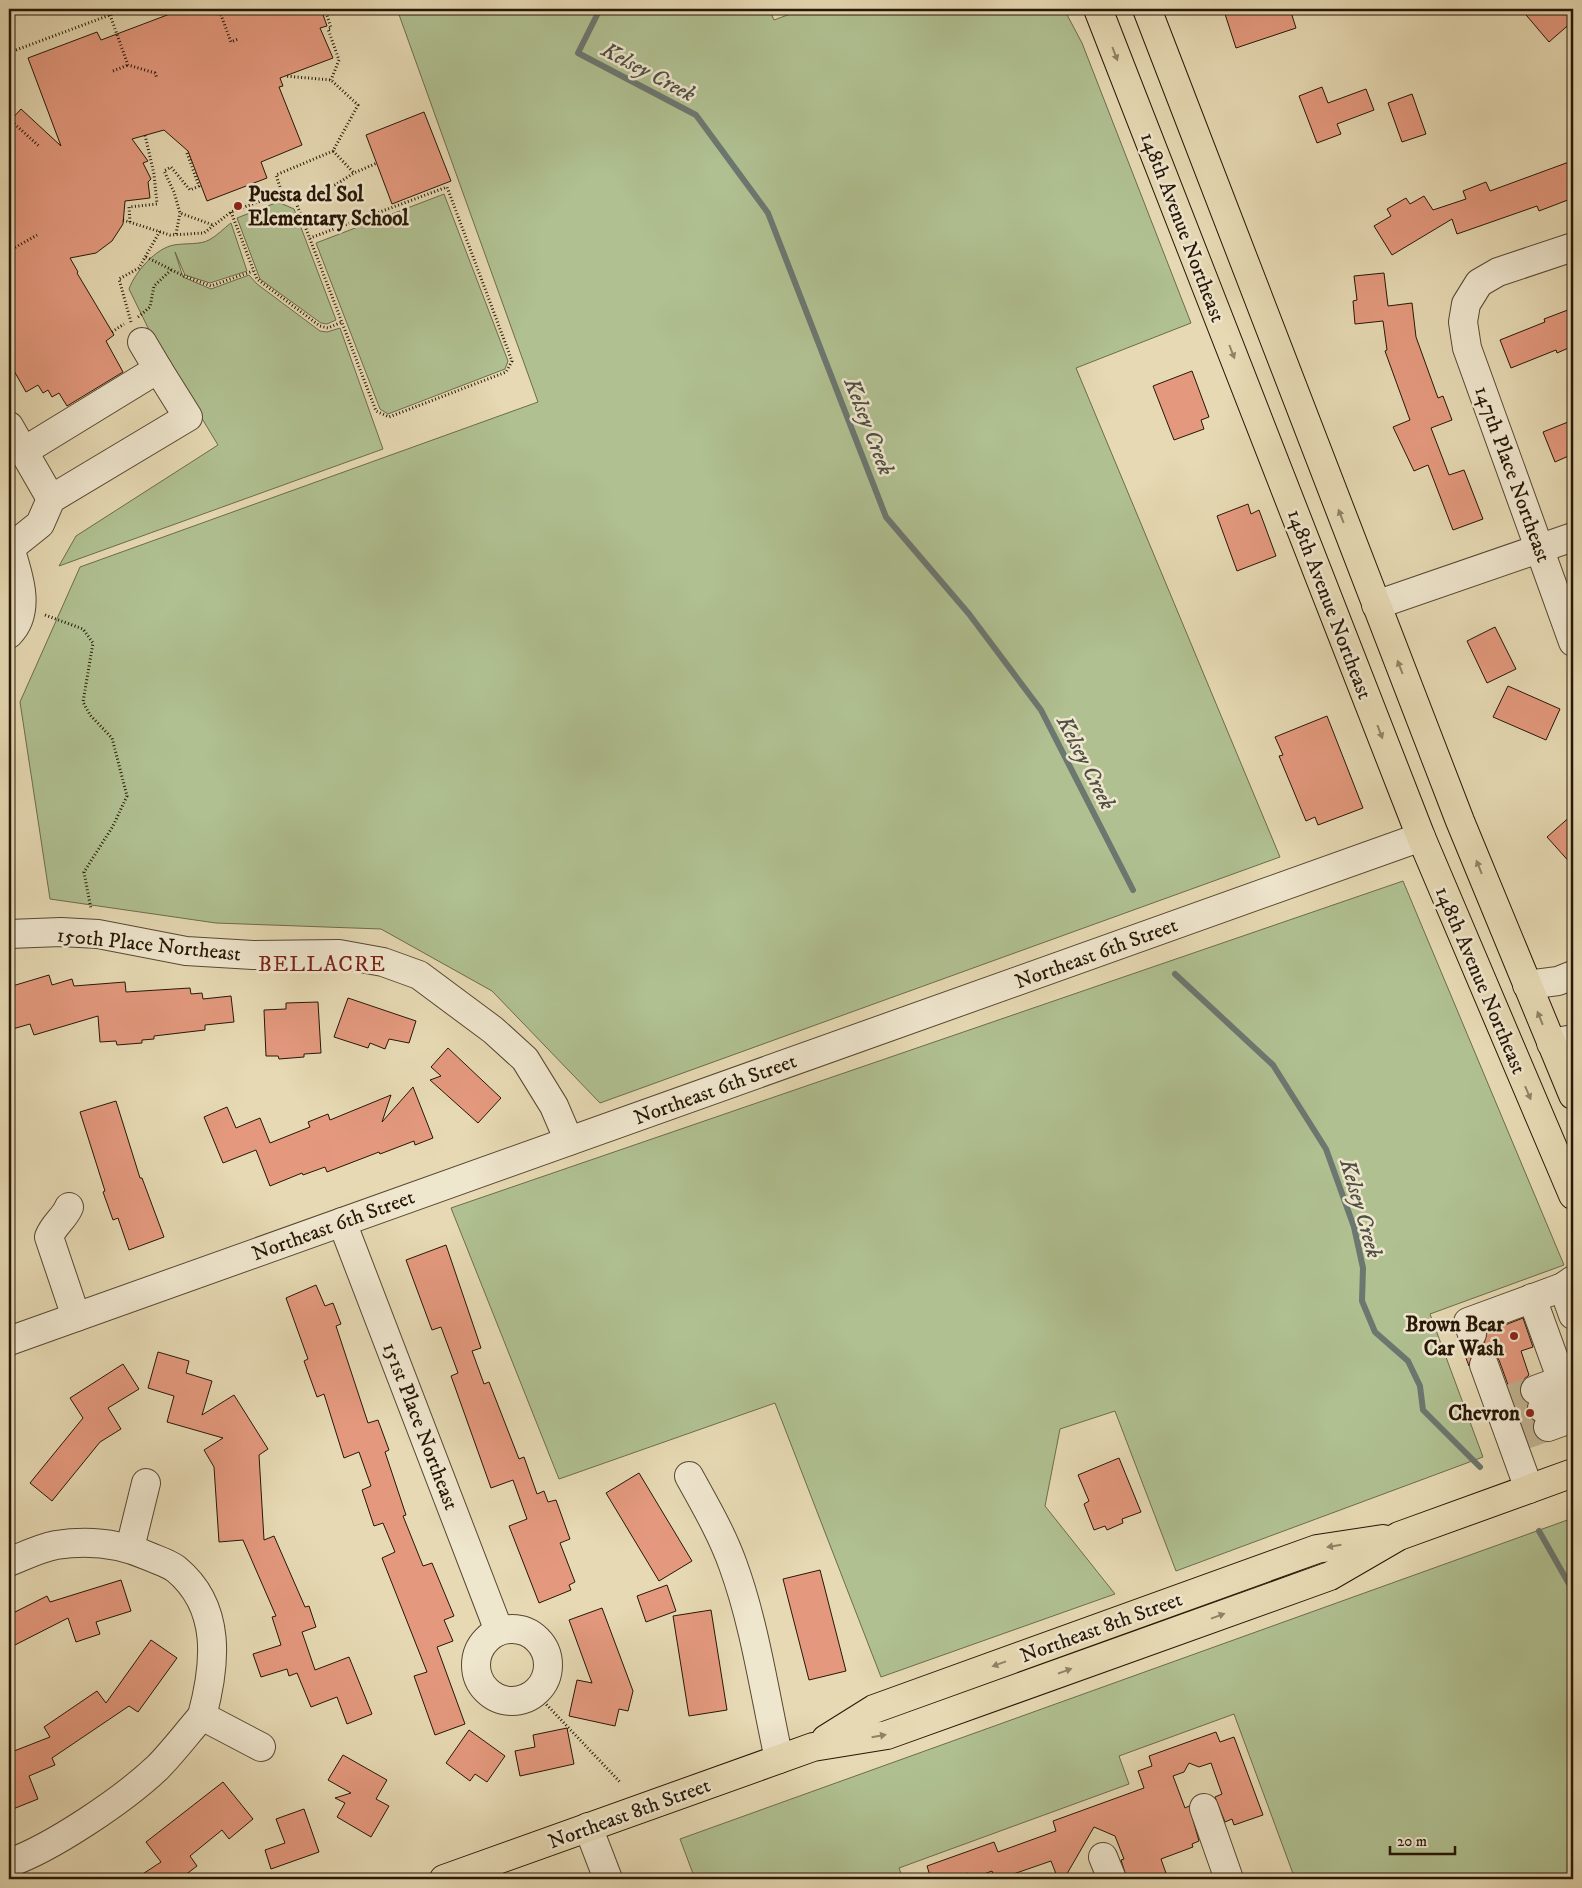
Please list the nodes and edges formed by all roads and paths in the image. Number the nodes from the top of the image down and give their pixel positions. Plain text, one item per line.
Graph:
1 (126, 9) edge
2 (204, 9) edge
3 (325, 9) edge
4 (1098, 9) edge
5 (1146, 9) edge
6 (110, 15) junction
7 (238, 39) dead end
8 (16, 50) dead end
9 (128, 65) junction
10 (113, 71) dead end
11 (285, 76) dead end
12 (157, 78) dead end
13 (331, 80) junction
14 (9, 119) edge
15 (145, 135) dead end
16 (40, 147) dead end
17 (333, 151) junction
18 (186, 153) dead end
19 (377, 163) dead end
20 (354, 173) junction
21 (282, 193) junction
22 (296, 200) junction
23 (231, 212) junction
24 (180, 213) junction
25 (123, 220) dead end
26 (130, 222) junction
27 (213, 225) junction
28 (160, 231) junction
29 (176, 234) junction
30 (37, 235) dead end
31 (310, 238) junction
32 (1573, 247) edge
33 (9, 251) edge
34 (146, 257) junction
35 (171, 270) junction
36 (253, 271) junction
37 (342, 322) junction
38 (136, 331) junction
39 (158, 369) junction
40 (9, 426) edge
41 (24, 450) junction
42 (52, 499) junction
43 (1573, 537) edge
44 (9, 547) edge
45 (1541, 547) junction
46 (1376, 604) junction
47 (45, 615) dead end
48 (9, 634) edge
49 (1573, 642) edge
50 (1421, 837) junction
51 (92, 917) dead end
52 (9, 934) edge
53 (1479, 974) junction
54 (1573, 975) edge
55 (1527, 984) junction
56 (1562, 1041) edge
57 (1573, 1095) edge
58 (569, 1141) junction
59 (1573, 1195) edge
60 (69, 1207) dead end
61 (342, 1222) junction
62 (1568, 1284) edge
63 (1532, 1298) junction
64 (1573, 1315) edge
65 (76, 1317) junction
66 (1472, 1334) dead end
67 (9, 1342) edge
68 (1484, 1364) dead end
69 (1539, 1409) edge
70 (1573, 1474) edge
71 (690, 1476) dead end
72 (146, 1483) dead end
73 (1529, 1489) junction
74 (130, 1548) junction
75 (9, 1562) edge
76 (499, 1631) dead end
77 (544, 1702) dead end
78 (202, 1716) junction
79 (261, 1747) dead end
80 (779, 1759) junction
81 (620, 1782) dead end
82 (1204, 1808) dead end
83 (588, 1827) junction
84 (13, 1868) edge
85 (478, 1874) edge
86 (444, 1879) edge
87 (608, 1879) edge
88 (1229, 1879) edge

1 - 6 path
2 - 7 path
3 - 13 path
4 -> 50 main road, 148th Avenue Northeast
46 -> 5 main road, 148th Avenue Northeast
6 - 8 path
6 - 9 path
9 - 10 path
9 - 12 path
11 - 13 path
13 - 17 path
14 - 16 path
15 - 26 path
17 - 20 path
17 - 21 path
18 - 24 path
19 - 20 path
20 - 22 path
21 - 22 path
21 - 23 path
22 - 31 path
23 - 27 path
23 - 36 path
24 - 27 path
24 - 29 path
25 - 26 path
26 - 28 path
27 - 29 path
28 - 29 path
28 - 34 path
30 - 33 path
31 - 37 path
31 - 37 path
32 - 45 street, 147th Place Northeast
34 - 35 path
34 - 38 path
35 - 36 path
35 - 38 path
36 - 37 path
38 - 39 street
39 - 41 street
39 - 42 street
40 - 41 street
41 - 42 street
42 - 44 street
43 - 45 street
44 - 48 street
45 - 46 street
45 - 49 street, 147th Place Northeast
55 -> 46 main road, 148th Avenue Northeast
47 - 51 path
50 - 53 main road, 148th Avenue Northeast
50 - 58 street, Northeast 6th Street
52 - 58 street, 150th Place Northeast
53 - 56 main road
53 -> 59 main road, 148th Avenue Northeast
54 - 55 street
56 -> 55 main road, 148th Avenue Northeast
56 - 57 main road, 148th Avenue Northeast
58 - 61 street, Northeast 6th Street
60 - 65 street
61 - 65 street, Northeast 6th Street
61 - 76 street, 151st Place Northeast
62 - 63 street
62 - 64 street
63 - 66 street
63 - 69 street
65 - 67 street, Northeast 6th Street
68 - 69 street
69 - 73 street
70 - 73 main road, Northeast 8th Street
71 - 80 street
72 - 74 street
73 - 80 main road, Northeast 8th Street
74 - 75 street
74 - 78 street
77 - 81 path
78 - 79 street
78 - 84 street
80 - 83 main road, Northeast 8th Street
82 - 88 street
83 - 85 main road, Northeast 8th Street
83 - 87 street
85 - 86 main road, Northeast 8th Street

